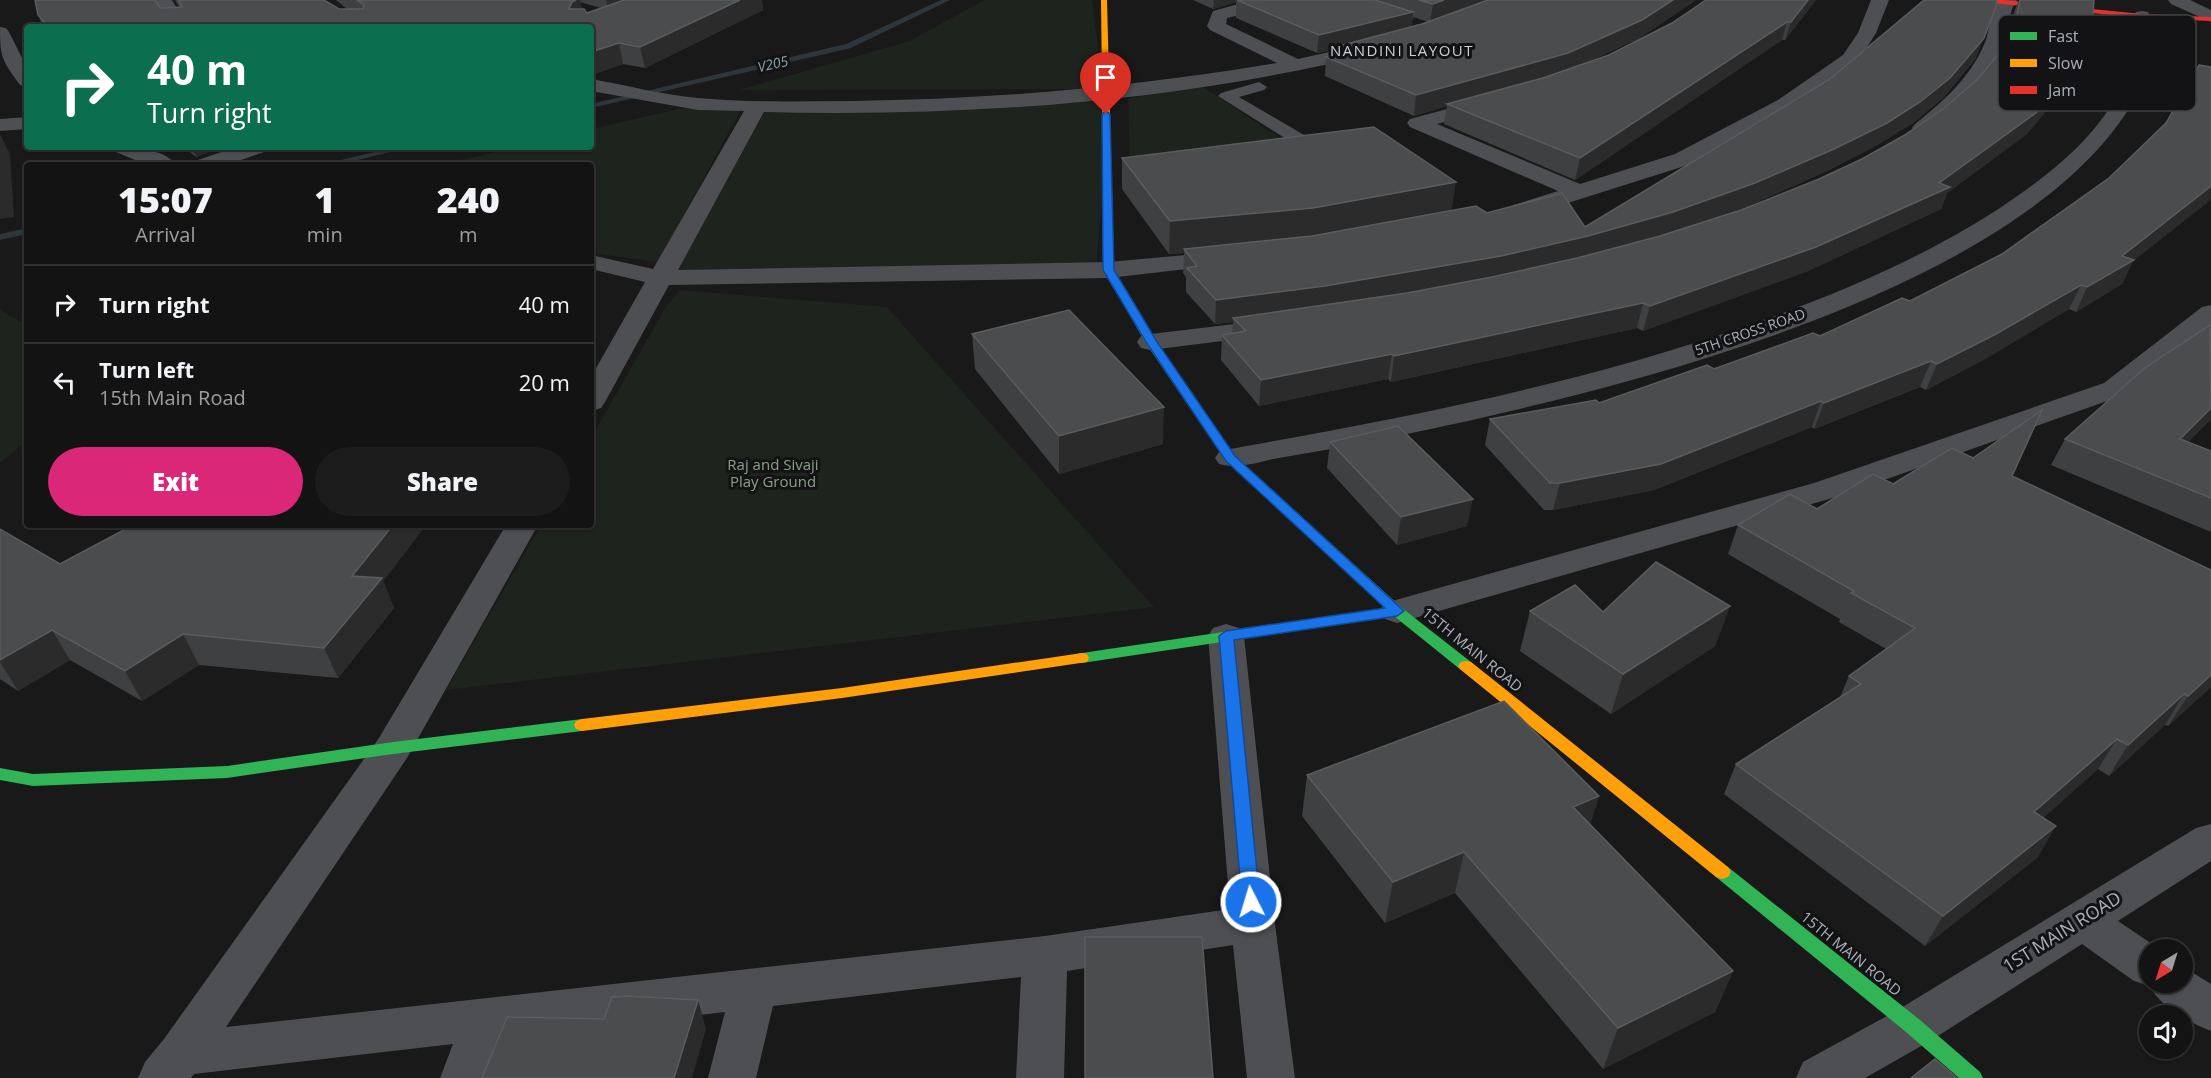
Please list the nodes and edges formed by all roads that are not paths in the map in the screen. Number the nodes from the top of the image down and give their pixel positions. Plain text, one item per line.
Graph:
1 (163, 0) edge
2 (1104, 0) edge
3 (1278, 0) edge
4 (1880, 0) edge
5 (2177, 0) edge
6 (1998, 1) edge
7 (2132, 15) edge
8 (2196, 18) edge
9 (2211, 18) edge
10 (177, 24) edge
11 (0, 32) edge
12 (1998, 34) edge
13 (1386, 45) edge
14 (1297, 66) junction
15 (24, 77) edge
16 (594, 86) edge
17 (1259, 87) dead end
18 (1106, 93) junction
19 (1508, 98) edge
20 (757, 106) junction
21 (2118, 111) edge
22 (24, 123) edge
23 (0, 125) edge
24 (1905, 139) edge
25 (1321, 144) joint
26 (131, 150) edge
27 (248, 150) edge
28 (1283, 151) edge
29 (158, 162) edge
30 (214, 162) edge
31 (1130, 173) edge
32 (1107, 176) junction
33 (1580, 192) junction
34 (1504, 213) edge
35 (1251, 256) edge
36 (594, 263) edge
37 (1108, 270) junction
38 (659, 278) junction
39 (2211, 313) edge
40 (1293, 325) edge
41 (1151, 342) junction
42 (594, 397) edge
43 (1230, 458) junction
44 (520, 528) edge
45 (1397, 611) junction
46 (1226, 636) junction
47 (393, 748) junction
48 (0, 774) edge
49 (2211, 840) edge
50 (2082, 920) junction
51 (1253, 924) junction
52 (1045, 955) junction
53 (2139, 959) edge
54 (754, 988) junction
55 (2187, 993) edge
56 (2211, 1010) edge
57 (487, 1019) junction
58 (1913, 1026) junction
59 (171, 1066) edge
60 (464, 1078) edge
61 (732, 1078) edge
62 (1040, 1078) edge
63 (1271, 1078) edge
64 (1820, 1078) edge
65 (1973, 1078) edge

1 - 10 street
2 - 18 street
3 - 14 street
4 - 33 street
5 - 9 street
6 - 7 street
8 - 9 street
11 - 15 street
12 - 24 street
13 - 14 street
14 - 18 street
16 - 20 street
17 - 25 lane
18 - 20 street
18 - 32 street
19 - 33 street
20 - 38 street
21 - 43 street, 5TH CROSS ROAD
22 - 23 street
25 - 28 street
26 - 29 street
27 - 30 street
31 - 32 street
32 - 37 street
33 - 34 street
35 - 37 street
36 - 38 street
37 - 38 street
37 - 41 street, 15TH MAIN ROAD
38 - 42 street
39 - 45 street
40 - 41 street
41 - 43 street, 15TH MAIN ROAD
43 - 45 street, 15TH MAIN ROAD
44 - 47 street
45 - 46 street
45 - 58 street, 15TH MAIN ROAD
46 - 47 street
46 - 51 street
47 - 48 street
47 - 59 street
49 - 50 street, 1ST MAIN ROAD
50 - 53 street
50 - 58 street, 1ST MAIN ROAD
51 - 52 street
51 - 63 street
52 - 54 street
52 - 62 street
54 - 57 street
54 - 61 street
55 - 56 street
57 - 59 street
57 - 60 street
58 - 64 street, 1ST MAIN ROAD
58 - 65 street, 15TH MAIN ROAD

